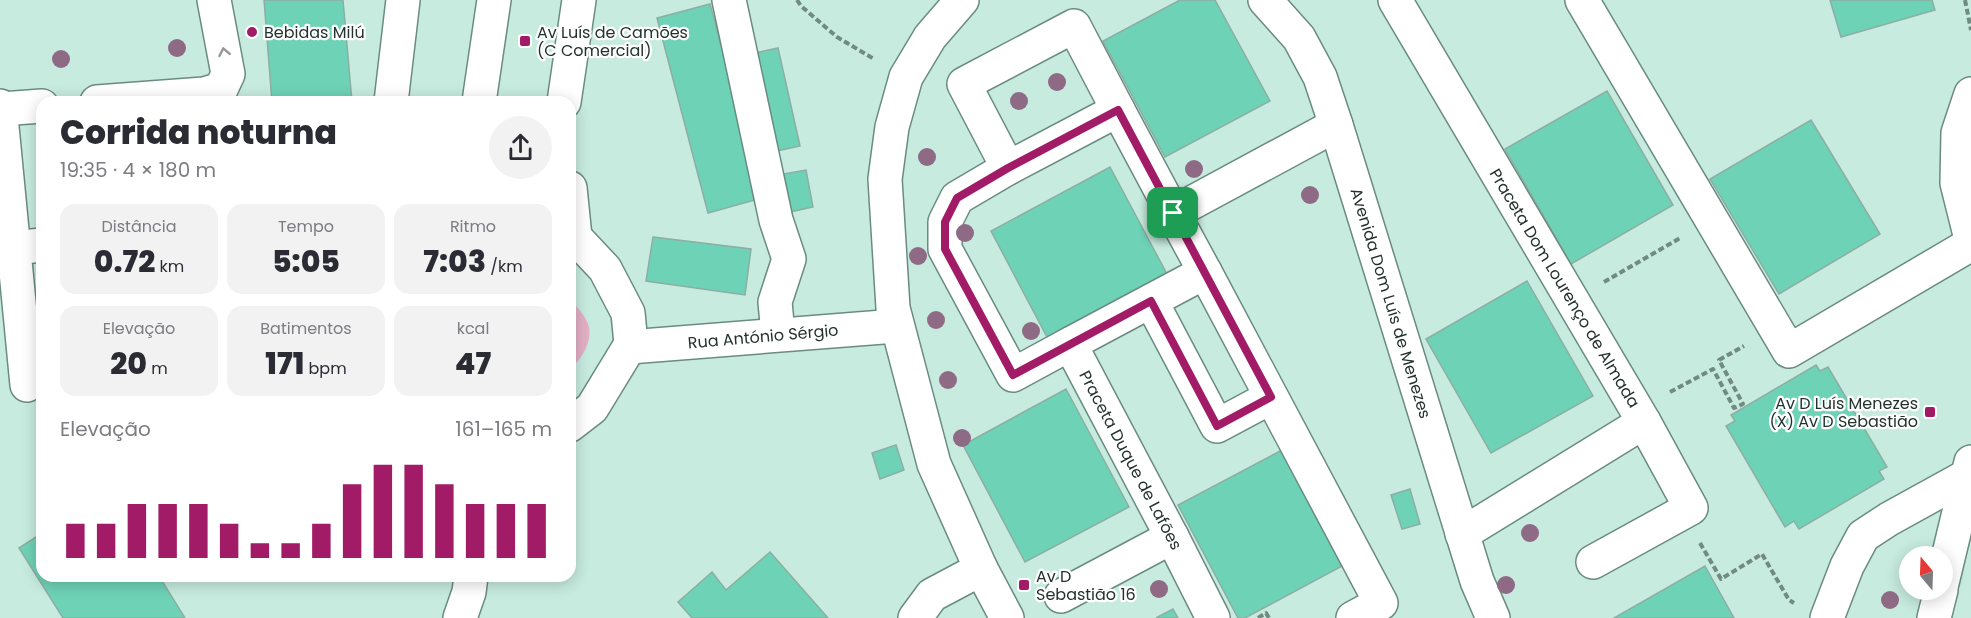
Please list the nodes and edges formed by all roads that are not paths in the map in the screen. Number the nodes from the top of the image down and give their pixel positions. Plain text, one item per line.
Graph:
1 (214, 0) edge
2 (403, 0) edge
3 (494, 0) edge
4 (579, 0) edge
5 (729, 0) edge
6 (962, 0) edge
7 (1265, 0) edge
8 (1395, 0) edge
9 (1582, 0) edge
10 (1971, 94) edge
11 (177, 96) edge
12 (392, 96) edge
13 (480, 96) edge
14 (565, 96) edge
15 (36, 106) edge
16 (0, 108) edge
17 (1118, 110) junction
18 (1336, 125) junction
19 (1008, 168) junction
20 (1173, 213) junction
21 (576, 239) edge
22 (1971, 239) edge
23 (1971, 244) edge
24 (28, 246) edge
25 (1204, 272) junction
26 (1151, 301) junction
27 (896, 326) junction
28 (778, 334) junction
29 (1070, 345) junction
30 (629, 347) junction
31 (23, 385) edge
32 (1271, 397) junction
33 (1640, 416) junction
34 (576, 420) edge
35 (1969, 468) edge
36 (1462, 534) junction
37 (1172, 537) junction
38 (1951, 546) edge
39 (1593, 562) dead end
40 (981, 569) junction
41 (470, 582) edge
42 (1061, 596) dead end
43 (1939, 600) edge
44 (460, 618) edge
45 (915, 618) edge
46 (1007, 618) edge
47 (1213, 618) edge
48 (1353, 618) edge
49 (1493, 618) edge
50 (1827, 618) edge
51 (1935, 618) edge

11 -> 1 street
2 - 12 street
3 - 13 street
4 - 14 street
5 - 28 street
6 - 27 street
7 - 18 street, Avenida Dom Luís de Menezes
8 - 33 street, Praceta Dom Lourenço de Almada
9 - 23 street
10 - 22 street
15 - 16 street
16 - 24 street
17 - 19 street
17 - 19 street
17 - 20 street
18 - 20 street
18 - 36 street, Avenida Dom Luís de Menezes
19 - 29 street
20 - 25 street
21 - 30 street
24 - 31 street
25 - 26 street
25 - 32 street
26 - 29 street
26 - 32 street
27 - 28 street, Rua António Sérgio
27 - 40 street
28 - 30 street, Rua António Sérgio
29 - 37 street, Praceta Duque de Lafões
30 - 34 street
32 - 48 street
33 - 36 street, Praceta Dom Lourenço de Almada
33 - 39 street
35 - 38 street
35 - 50 street
36 - 49 street, Avenida Dom Luís de Menezes
37 - 42 street
37 - 47 street, Praceta Duque de Lafões
40 - 45 street
40 - 46 street
41 - 44 street
43 - 51 street

